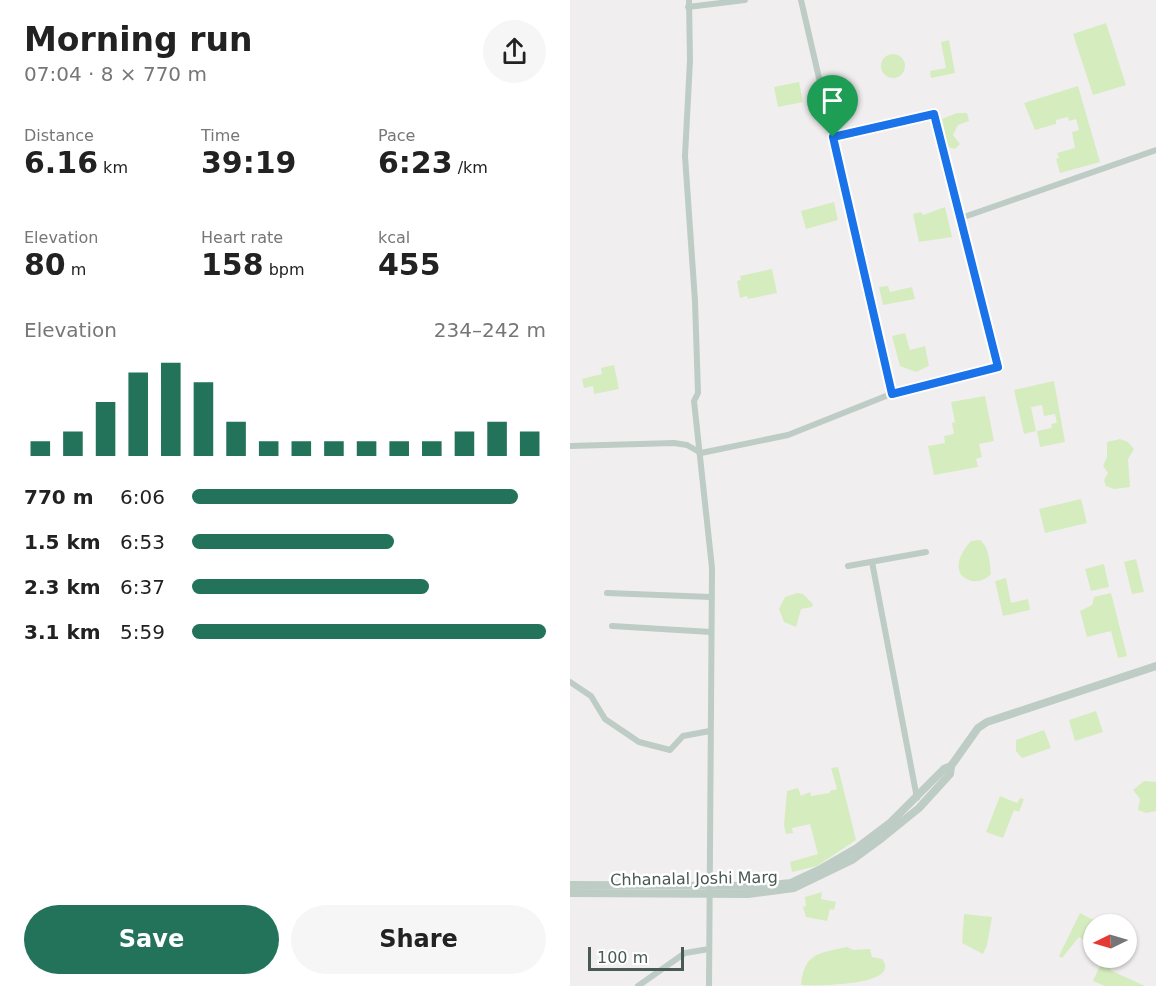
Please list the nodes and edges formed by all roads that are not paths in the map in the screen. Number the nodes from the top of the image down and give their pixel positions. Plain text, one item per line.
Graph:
1 (745, 0) edge
2 (801, 0) edge
3 (688, 3) edge
4 (833, 137) junction
5 (1156, 150) edge
6 (962, 218) junction
7 (892, 394) junction
8 (570, 446) edge
9 (701, 453) junction
10 (926, 552) dead end
11 (872, 562) junction
12 (848, 566) dead end
13 (607, 593) dead end
14 (711, 597) junction
15 (612, 626) dead end
16 (711, 632) junction
17 (1156, 666) edge
18 (570, 682) edge
19 (710, 730) junction
20 (951, 766) junction
21 (918, 798) junction
22 (570, 885) edge
23 (792, 886) junction
24 (710, 890) junction
25 (570, 893) edge
26 (709, 949) junction
27 (638, 986) edge
28 (709, 986) edge

1 - 3 street
2 - 4 street
3 - 9 street
4 - 6 street
4 - 7 street
5 - 6 street
6 - 7 street
7 - 9 street
8 - 9 street
9 - 14 street
10 - 11 street
11 - 12 street
11 - 21 street
13 - 14 street
14 - 16 street
15 - 16 street
16 - 19 street
17 - 20 street, Chhanalal Joshi Marg
18 - 19 street
19 - 24 street
20 - 21 street, Chhanalal Joshi Marg
20 - 23 street, Chhanalal Joshi Marg
21 - 23 street, Chhanalal Joshi Marg
22 - 24 street, Chhanalal Joshi Marg
23 - 24 street, Chhanalal Joshi Marg
24 - 25 street, Chhanalal Joshi Marg
24 - 26 street
26 - 27 street
26 - 28 street

